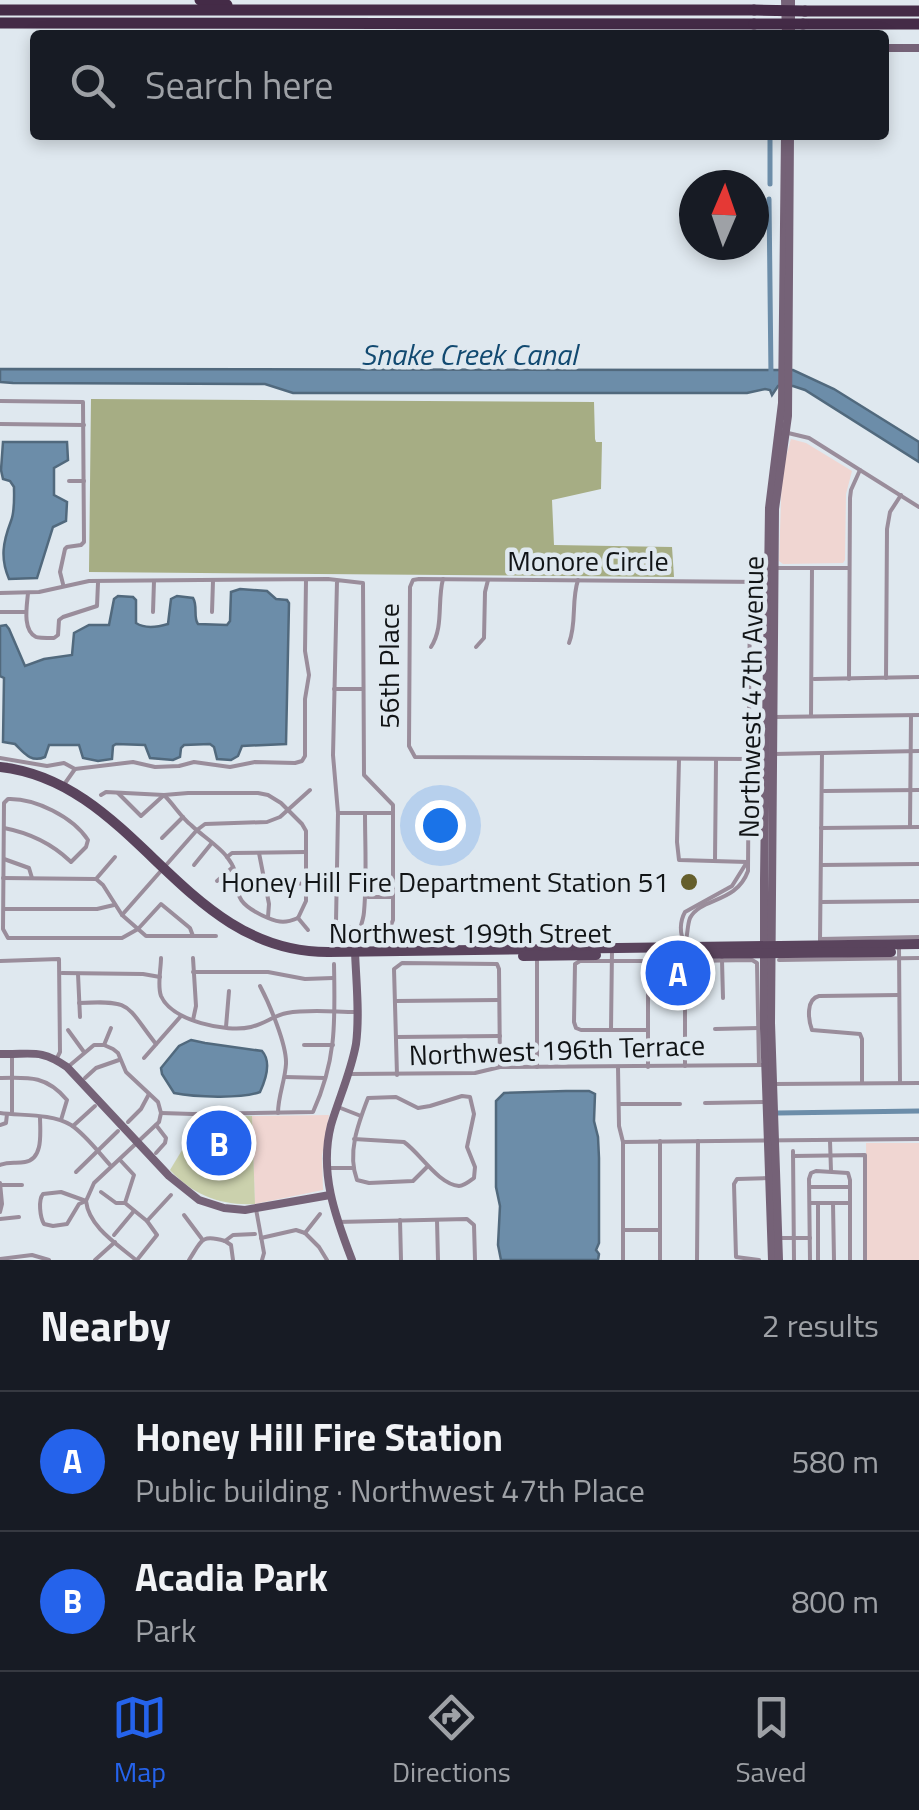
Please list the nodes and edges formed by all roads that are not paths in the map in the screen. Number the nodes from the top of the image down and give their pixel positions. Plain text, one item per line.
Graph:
1 (66, 0) edge
2 (200, 0) edge
3 (788, 0) edge
4 (0, 10) edge
5 (250, 11) junction
6 (919, 11) edge
7 (754, 17) junction
8 (804, 17) junction
9 (0, 23) edge
10 (919, 24) edge
11 (788, 30) edge
12 (889, 48) edge
13 (919, 48) edge
14 (788, 140) edge
15 (0, 400) edge
16 (0, 424) edge
17 (84, 425) junction
18 (783, 432) junction
19 (860, 470) junction
20 (69, 480) dead end
21 (84, 481) junction
22 (901, 495) junction
23 (919, 507) edge
24 (772, 568) junction
25 (812, 568) junction
26 (849, 568) junction
27 (443, 579) junction
28 (306, 580) junction
29 (336, 580) junction
30 (413, 580) joint
31 (488, 580) junction
32 (578, 580) junction
33 (98, 581) junction
34 (154, 581) junction
35 (213, 581) junction
36 (750, 581) junction
37 (762, 582) dead end
38 (63, 586) junction
39 (0, 592) edge
40 (28, 593) junction
41 (0, 612) edge
42 (27, 612) junction
43 (153, 612) dead end
44 (212, 612) dead end
45 (569, 644) dead end
46 (431, 648) dead end
47 (476, 648) dead end
48 (886, 678) junction
49 (919, 678) edge
50 (849, 679) junction
51 (812, 680) junction
52 (363, 688) junction
53 (334, 689) junction
54 (767, 706) junction
55 (911, 715) junction
56 (919, 715) edge
57 (811, 716) junction
58 (774, 717) junction
59 (910, 752) junction
60 (919, 752) edge
61 (822, 753) junction
62 (770, 757) junction
63 (0, 758) edge
64 (679, 759) junction
65 (716, 759) junction
66 (749, 759) junction
67 (74, 769) junction
68 (0, 770) edge
69 (62, 788) junction
70 (310, 790) dead end
71 (910, 790) junction
72 (919, 790) edge
73 (822, 791) junction
74 (118, 793) junction
75 (100, 795) dead end
76 (164, 796) junction
77 (289, 811) junction
78 (338, 813) junction
79 (365, 813) junction
80 (393, 813) junction
81 (182, 817) junction
82 (748, 821) junction
83 (766, 822) junction
84 (919, 826) edge
85 (910, 827) junction
86 (4, 828) junction
87 (821, 828) junction
88 (197, 830) junction
89 (162, 838) dead end
90 (765, 841) junction
91 (211, 844) junction
92 (772, 851) junction
93 (306, 852) junction
94 (259, 853) junction
95 (115, 857) dead end
96 (227, 857) junction
97 (4, 859) junction
98 (715, 861) junction
99 (71, 862) junction
100 (747, 862) junction
101 (919, 864) edge
102 (194, 865) dead end
103 (821, 865) junction
104 (232, 867) junction
105 (162, 869) junction
106 (4, 878) junction
107 (32, 878) junction
108 (74, 878) junction
109 (96, 880) junction
110 (216, 881) dead end
111 (293, 884) dead end
112 (306, 884) junction
113 (728, 892) junction
114 (366, 897) junction
115 (393, 897) junction
116 (919, 900) edge
117 (820, 902) junction
118 (114, 905) junction
119 (3, 909) junction
120 (122, 915) junction
121 (268, 918) junction
122 (298, 918) junction
123 (682, 920) junction
124 (689, 921) junction
125 (361, 926) junction
126 (138, 929) junction
127 (308, 930) dead end
128 (193, 936) junction
129 (216, 936) dead end
130 (820, 942) junction
131 (919, 948) edge
132 (685, 951) junction
133 (536, 952) junction
134 (899, 952) junction
135 (355, 954) junction
136 (767, 954) junction
137 (612, 955) junction
138 (448, 956) junction
139 (162, 958) dead end
140 (193, 958) dead end
141 (722, 960) junction
142 (0, 961) edge
143 (334, 964) dead end
144 (193, 972) junction
145 (62, 973) dead end
146 (78, 974) junction
147 (160, 977) junction
148 (333, 978) junction
149 (260, 986) dead end
150 (229, 991) dead end
151 (899, 995) junction
152 (723, 998) dead end
153 (499, 1000) junction
154 (395, 1001) junction
155 (79, 1003) junction
156 (334, 1012) junction
157 (357, 1012) junction
158 (80, 1016) dead end
159 (181, 1016) junction
160 (273, 1018) junction
161 (193, 1020) junction
162 (226, 1026) junction
163 (111, 1028) dead end
164 (759, 1028) junction
165 (715, 1029) dead end
166 (68, 1030) dead end
167 (611, 1030) junction
168 (648, 1030) junction
169 (500, 1036) junction
170 (396, 1038) junction
171 (104, 1044) junction
172 (156, 1044) junction
173 (304, 1045) dead end
174 (333, 1046) junction
175 (84, 1052) junction
176 (0, 1056) edge
177 (12, 1057) junction
178 (144, 1058) dead end
179 (57, 1060) junction
180 (120, 1060) junction
181 (648, 1066) junction
182 (686, 1066) junction
183 (67, 1067) junction
184 (500, 1067) junction
185 (537, 1067) junction
186 (618, 1067) junction
187 (766, 1068) junction
188 (349, 1074) junction
189 (397, 1074) junction
190 (284, 1077) junction
191 (0, 1078) edge
192 (13, 1078) junction
193 (85, 1078) dead end
194 (325, 1078) junction
195 (862, 1083) junction
196 (900, 1083) junction
197 (919, 1083) edge
198 (773, 1084) junction
199 (150, 1094) junction
200 (766, 1102) junction
201 (704, 1103) dead end
202 (618, 1104) junction
203 (680, 1104) dead end
204 (95, 1106) dead end
205 (338, 1107) junction
206 (0, 1113) edge
207 (161, 1113) junction
208 (278, 1113) junction
209 (10, 1114) junction
210 (361, 1116) junction
211 (40, 1117) junction
212 (61, 1120) junction
213 (128, 1122) dead end
214 (156, 1125) junction
215 (0, 1126) edge
216 (73, 1126) junction
217 (118, 1130) dead end
218 (919, 1138) edge
219 (354, 1139) junction
220 (770, 1140) junction
221 (830, 1140) junction
222 (660, 1141) junction
223 (698, 1141) junction
224 (137, 1142) junction
225 (622, 1142) junction
226 (98, 1152) junction
227 (156, 1153) dead end
228 (830, 1156) junction
229 (119, 1159) junction
230 (0, 1165) edge
231 (111, 1166) junction
232 (428, 1166) junction
233 (327, 1168) junction
234 (353, 1168) junction
235 (831, 1171) junction
236 (76, 1172) dead end
237 (769, 1178) junction
238 (0, 1184) edge
239 (22, 1185) dead end
240 (810, 1188) junction
241 (850, 1188) junction
242 (101, 1192) dead end
243 (171, 1195) dead end
244 (330, 1195) junction
245 (86, 1201) junction
246 (125, 1202) junction
247 (810, 1203) junction
248 (818, 1203) junction
249 (833, 1203) junction
250 (849, 1203) junction
251 (256, 1209) junction
252 (134, 1211) junction
253 (320, 1214) dead end
254 (184, 1215) dead end
255 (0, 1216) edge
256 (20, 1217) dead end
257 (400, 1220) junction
258 (437, 1220) junction
259 (147, 1221) junction
260 (337, 1222) junction
261 (771, 1228) junction
262 (623, 1230) junction
263 (660, 1230) junction
264 (305, 1232) junction
265 (255, 1234) dead end
266 (261, 1238) junction
267 (778, 1238) junction
268 (794, 1238) junction
269 (810, 1238) junction
270 (114, 1239) junction
271 (202, 1239) junction
272 (226, 1241) junction
273 (0, 1259) edge
274 (49, 1260) edge
275 (95, 1260) edge
276 (136, 1260) edge
277 (190, 1260) edge
278 (233, 1260) edge
279 (262, 1260) edge
280 (326, 1260) edge
281 (352, 1260) edge
282 (400, 1260) edge
283 (438, 1260) edge
284 (475, 1260) edge
285 (623, 1260) edge
286 (660, 1260) edge
287 (698, 1260) edge
288 (759, 1260) edge
289 (775, 1260) edge
290 (794, 1260) edge
291 (810, 1260) edge
292 (818, 1260) edge
293 (834, 1260) edge
294 (850, 1260) edge
295 (865, 1260) edge

1 - 4 highway
2 - 5 highway
3 - 11 main road
4 - 5 highway
5 - 7 highway
6 - 8 highway
7 - 8 highway, bridge
7 - 9 highway
8 - 10 highway
12 - 13 main road
14 - 18 main road, Northwest 47th Avenue
15 - 17 street
16 - 17 street
17 - 21 street
18 - 19 street
18 - 24 main road, Northwest 47th Avenue
19 - 22 street
19 - 26 street
20 - 21 street
21 - 38 street
22 - 23 street
22 - 48 street
24 - 25 street
24 - 54 main road, Northwest 47th Avenue
24 - 58 main road, Northwest 47th Avenue
25 - 26 street
25 - 51 street
26 - 50 street
27 - 30 street, Monore Circle
27 - 31 street, Monore Circle
27 - 46 street
28 - 29 street
28 - 35 street
28 - 67 street
29 - 52 street
29 - 53 street
30 - 64 street, 56th Place
31 - 32 street, Monore Circle
31 - 47 street
32 - 36 street, Monore Circle
32 - 45 street
33 - 34 street
33 - 38 street
33 - 42 street
34 - 35 street
34 - 43 street
35 - 44 street
36 - 37 street, Monore Circle
36 - 66 street
38 - 40 street
39 - 40 street
40 - 42 street
41 - 42 street
48 - 49 street
48 - 50 street
50 - 51 street
51 - 57 street
52 - 53 street
52 - 80 street
53 - 78 street
54 - 58 main road
54 - 62 main road, Northwest 47th Avenue
55 - 56 street
55 - 57 street
55 - 59 street
57 - 58 street
58 - 62 main road, Northwest 47th Avenue
59 - 60 street
59 - 61 street
59 - 71 street
61 - 62 street
61 - 73 street
62 - 83 main road, Northwest 47th Avenue
62 - 92 main road, Northwest 47th Avenue
63 - 67 street
64 - 65 street
64 - 98 street
65 - 66 street
65 - 98 street
66 - 82 street
67 - 69 street
68 - 69 main road, Northwest 199th Street
69 - 105 main road, Northwest 199th Street
70 - 77 street
71 - 72 street
71 - 73 street
71 - 85 street
73 - 87 street
74 - 75 street
74 - 76 street
74 - 76 street
76 - 77 street
76 - 81 street
77 - 88 street
77 - 93 street
78 - 79 street
78 - 125 street
79 - 80 street
79 - 114 street
80 - 115 street
81 - 88 street
81 - 89 street
82 - 83 street
82 - 100 street
83 - 90 main road, Northwest 47th Avenue
84 - 85 street
85 - 87 street
86 - 97 street
86 - 99 street
86 - 99 street
87 - 103 street
88 - 91 street
88 - 105 street
90 - 92 main road
90 - 136 main road, Northwest 47th Avenue
91 - 96 street
91 - 102 street
92 - 136 main road, Northwest 47th Avenue
93 - 94 street
93 - 112 street
94 - 96 street
94 - 121 street
95 - 109 street
96 - 104 street
97 - 106 street
97 - 107 street
98 - 100 street
99 - 108 street
100 - 113 street
101 - 103 street
103 - 117 street
104 - 110 street
104 - 121 street
105 - 120 street
105 - 135 main road, Northwest 199th Street
106 - 107 street
106 - 119 street
107 - 108 street
108 - 109 street
109 - 118 street
111 - 112 street
112 - 122 street
113 - 123 street
113 - 124 street
114 - 115 street
114 - 125 street
115 - 125 street
116 - 117 street
117 - 130 street
118 - 119 street
118 - 120 street
119 - 126 street
120 - 126 street
121 - 122 street
122 - 127 street
123 - 124 street
123 - 132 street
124 - 132 street
125 - 135 street
126 - 128 street
126 - 128 street
128 - 129 street
130 - 131 street
130 - 134 main road, Northwest 199th Street
130 - 136 main road, Northwest 199th Street
131 - 134 main road, Northwest 199th Street
132 - 136 main road, Northwest 199th Street
132 - 137 main road, Northwest 199th Street
132 - 141 street
132 - 182 street
133 - 137 main road, Northwest 199th Street
133 - 138 main road, Northwest 199th Street
133 - 185 street
134 - 136 main road, Northwest 199th Street
134 - 151 street
135 - 138 main road, Northwest 199th Street
135 - 157 main road
136 - 141 street
136 - 164 street, Northwest 47th Avenue
136 - 187 main road, Northwest 47th Avenue
137 - 167 street
137 - 167 street
137 - 168 street
138 - 153 street
138 - 154 street
139 - 147 street
140 - 144 street
141 - 152 street
142 - 179 street
143 - 148 street
144 - 148 street
144 - 161 street
145 - 146 street
146 - 147 street
146 - 155 street
147 - 159 street
148 - 156 street
149 - 160 street
150 - 162 street
151 - 195 street
151 - 196 street
153 - 154 street
153 - 169 street
154 - 170 street
155 - 158 street
155 - 172 street
156 - 157 street
156 - 160 street
156 - 174 street
157 - 188 main road
159 - 161 street
159 - 172 street
160 - 162 street
160 - 190 street
161 - 162 street
163 - 171 street
164 - 165 street
164 - 187 street, Northwest 47th Avenue
166 - 175 street
167 - 168 street
168 - 181 street
169 - 170 street
169 - 184 street
170 - 189 street
171 - 175 street
171 - 180 street
172 - 178 street
173 - 174 street
174 - 194 street
175 - 183 street
176 - 177 main road
177 - 179 main road
177 - 192 street
179 - 183 main road
180 - 193 street
180 - 199 street
181 - 182 street, Northwest 196th Terrace
181 - 186 street, Northwest 196th Terrace
182 - 187 street, Northwest 196th Terrace
183 - 224 main road
184 - 185 street, Northwest 196th Terrace
184 - 189 street, Northwest 196th Terrace
185 - 186 street, Northwest 196th Terrace
186 - 202 street
187 - 198 main road, Northwest 47th Avenue
187 - 200 main road, Northwest 47th Avenue
188 - 189 street, Northwest 196th Terrace
188 - 205 main road
190 - 194 street
190 - 208 street
191 - 192 street
192 - 209 street
192 - 212 street
194 - 208 street
195 - 196 street
195 - 198 street
196 - 197 street
198 - 220 main road, Northwest 47th Avenue
199 - 207 street
199 - 213 street
200 - 201 street
200 - 220 main road, Northwest 47th Avenue
202 - 203 street
202 - 225 street
204 - 216 street
205 - 210 street
205 - 233 main road
206 - 209 street
207 - 208 street
207 - 214 street
209 - 211 street
209 - 215 street
210 - 219 street
210 - 232 street
211 - 212 street
211 - 230 street
212 - 216 street
214 - 224 street
214 - 227 street
216 - 226 street
217 - 226 street
218 - 221 street
219 - 232 street
219 - 234 street
220 - 221 street
220 - 223 street
220 - 237 main road, Northwest 47th Avenue
220 - 267 main road, Northwest 47th Avenue
221 - 228 street
222 - 223 street
222 - 225 street
222 - 263 street
223 - 287 street
224 - 229 street
224 - 251 main road
225 - 262 street
226 - 231 street
226 - 236 street
228 - 235 street
228 - 268 street
228 - 295 street
229 - 231 street
229 - 246 street
231 - 245 street
232 - 234 street
233 - 234 street
233 - 244 main road
235 - 240 street
235 - 241 street
237 - 261 main road, Northwest 47th Avenue
237 - 288 street
238 - 239 street
238 - 255 street
240 - 241 street
240 - 247 street
241 - 250 street
242 - 246 street
243 - 259 street
244 - 251 main road
244 - 260 main road
245 - 245 street
245 - 270 street
246 - 252 street
247 - 248 street
247 - 269 street
248 - 249 street
248 - 292 street
249 - 250 street
249 - 293 street
250 - 294 street
251 - 266 street
252 - 259 street
252 - 270 street
253 - 264 street
254 - 271 street
255 - 256 street
257 - 258 street
257 - 260 street
257 - 282 street
258 - 283 street
258 - 284 street
259 - 276 street
260 - 281 main road
261 - 267 main road
261 - 289 main road, Northwest 47th Avenue
262 - 263 street
262 - 285 street
263 - 286 street
264 - 266 street
264 - 280 street
265 - 272 street
266 - 279 street
267 - 268 street
267 - 289 main road, Northwest 47th Avenue
268 - 269 street
268 - 290 street
269 - 291 street
270 - 275 street
270 - 276 street
271 - 272 street
271 - 277 street
272 - 278 street
273 - 274 street

